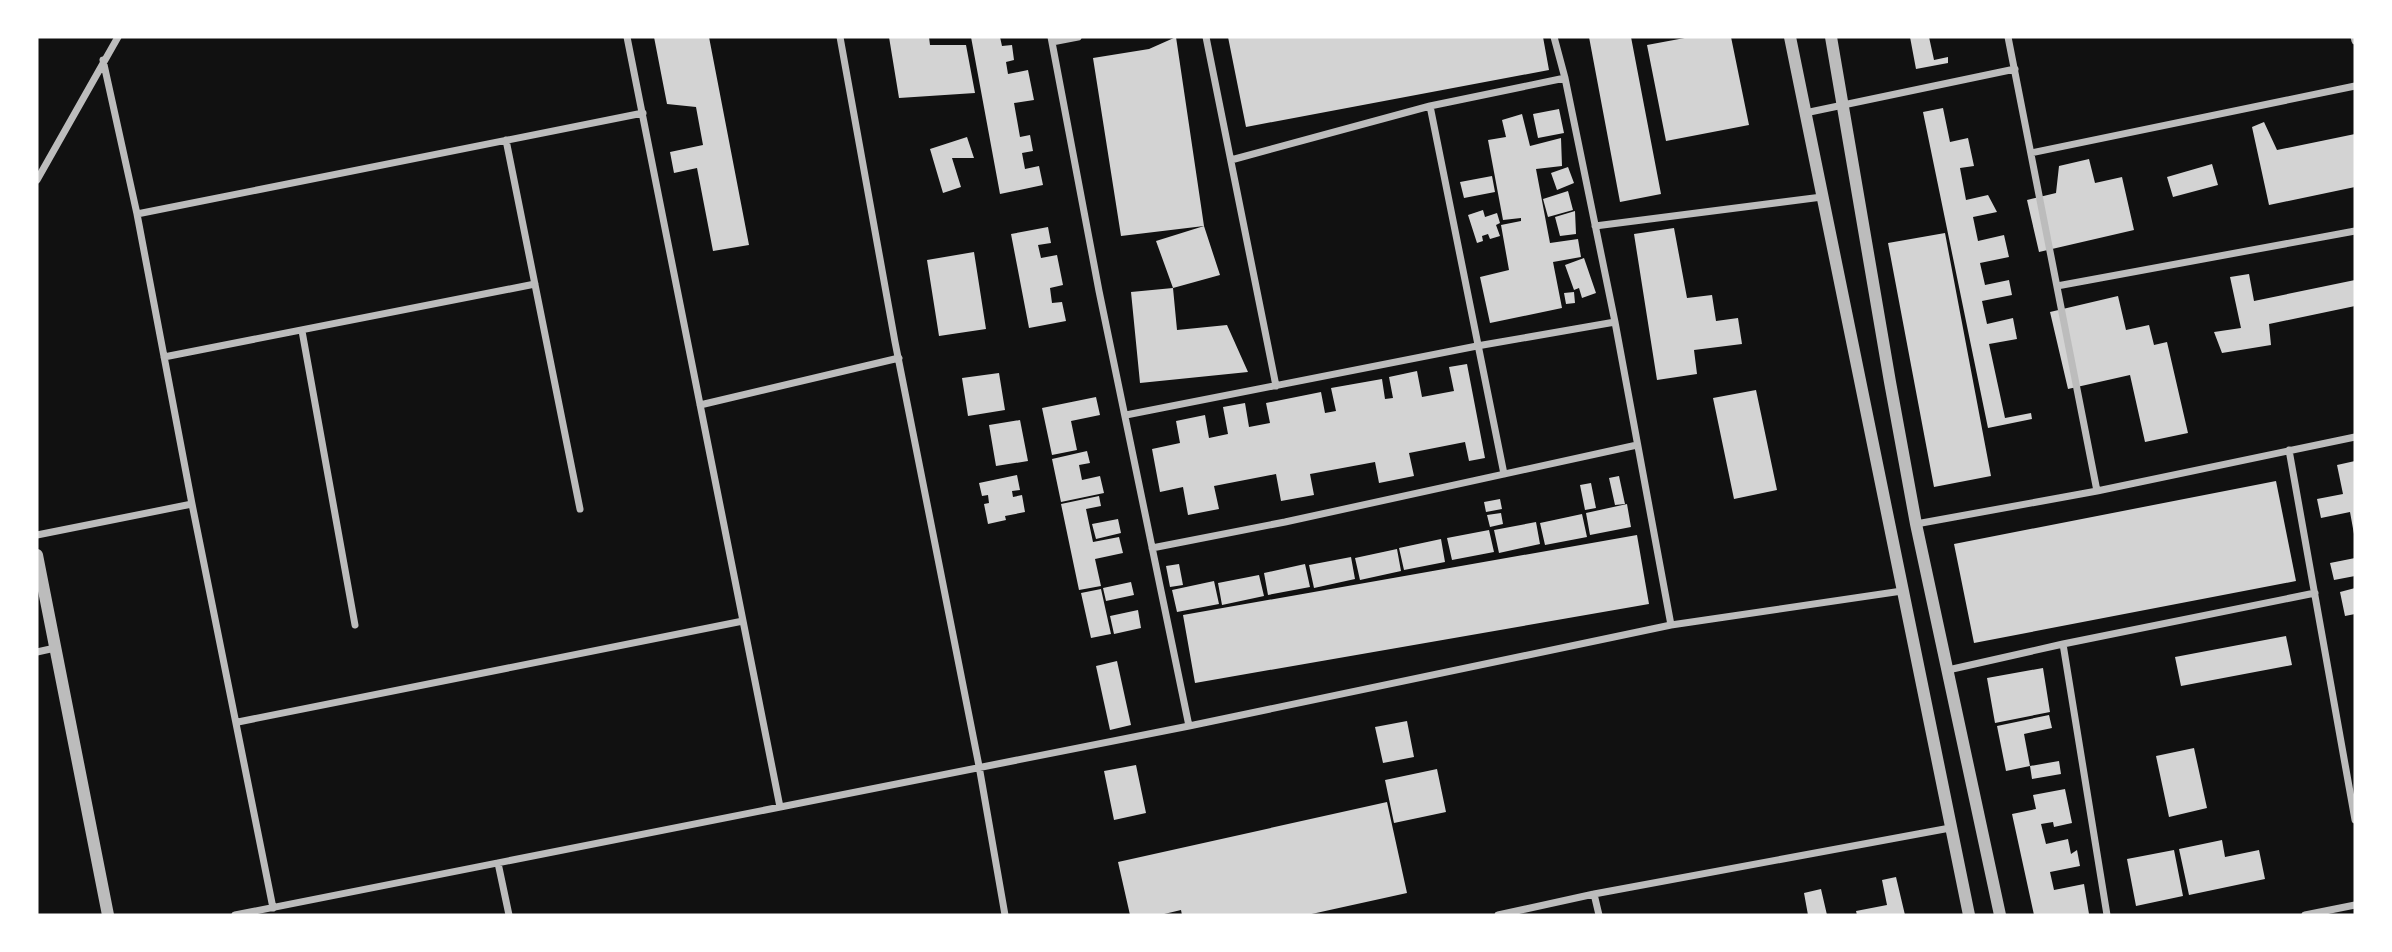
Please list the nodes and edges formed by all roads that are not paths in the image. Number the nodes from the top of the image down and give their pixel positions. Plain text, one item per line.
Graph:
1 (118, 37) edge
2 (627, 37) edge
3 (840, 37) edge
4 (1078, 37) edge
5 (1206, 37) edge
6 (1554, 37) edge
7 (1790, 37) edge
8 (1831, 37) edge
9 (2008, 37) edge
10 (1051, 39) edge
11 (103, 60) junction
12 (2015, 69) junction
13 (1564, 78) junction
14 (2355, 86) edge
15 (1844, 105) junction
16 (1430, 106) junction
17 (643, 113) junction
18 (1805, 113) junction
19 (506, 140) junction
20 (2031, 153) junction
21 (1231, 160) junction
22 (37, 180) edge
23 (1822, 197) junction
24 (138, 214) junction
25 (1595, 226) junction
26 (2355, 231) edge
27 (535, 284) junction
28 (2057, 286) junction
29 (1615, 322) junction
30 (302, 331) junction
31 (1477, 346) junction
32 (164, 357) junction
33 (899, 358) junction
34 (1276, 386) junction
35 (700, 405) junction
36 (1126, 415) junction
37 (2355, 437) edge
38 (1637, 445) junction
39 (2289, 450) junction
40 (1504, 474) junction
41 (2096, 491) junction
42 (192, 503) junction
43 (580, 509) dead end
44 (1916, 524) junction
45 (37, 534) edge
46 (1152, 548) junction
47 (37, 555) edge
48 (1902, 591) junction
49 (2315, 593) junction
50 (743, 621) junction
51 (355, 625) dead end
52 (1671, 625) junction
53 (2063, 644) junction
54 (55, 648) junction
55 (37, 652) edge
56 (1948, 670) junction
57 (238, 723) junction
58 (1189, 726) junction
59 (2355, 765) edge
60 (979, 766) junction
61 (2346, 767) junction
62 (780, 807) junction
63 (2355, 820) edge
64 (1950, 828) junction
65 (498, 863) junction
66 (1594, 894) junction
67 (2355, 905) edge
68 (273, 908) junction
69 (107, 915) edge
70 (235, 915) edge
71 (509, 915) edge
72 (1005, 915) edge
73 (1498, 915) edge
74 (1599, 915) edge
75 (1969, 915) edge
76 (2000, 915) edge
77 (2107, 915) edge
78 (2305, 915) edge

1 - 11 street
2 - 17 street
3 - 33 street
4 - 10 street
5 - 21 street
6 - 13 street
7 - 18 street
8 - 15 street
9 - 12 street
10 - 36 street
11 - 22 street
11 - 24 street
12 - 15 street
12 - 20 street
13 - 16 street
13 - 25 street
14 - 20 street
15 - 18 street
15 - 44 street
16 - 21 street
16 - 31 street
17 - 19 street
17 - 35 street
18 - 23 street
19 - 24 street
19 - 27 street
20 - 28 street
21 - 34 street
23 - 25 street
23 - 48 street
24 - 32 street
25 - 29 street
26 - 28 street
27 - 30 street
27 - 43 street
28 - 41 street
29 - 31 street
29 - 38 street
30 - 32 street
30 - 51 street
31 - 34 street
31 - 40 street
32 - 42 street
33 - 35 street
33 - 60 street
34 - 36 street
35 - 50 street
36 - 46 street
37 - 39 street
38 - 40 street
38 - 52 street
39 - 41 street
39 - 49 street
40 - 46 street
41 - 44 street
42 - 45 street
42 - 57 street
44 - 56 street
46 - 58 street
47 - 54 street
48 - 52 street
48 - 64 street
49 - 53 street
49 - 61 street
50 - 57 street
50 - 62 street
52 - 58 street
53 - 56 street
53 - 77 street
54 - 55 street
54 - 69 street
56 - 76 street
57 - 68 street
58 - 60 street
59 - 61 street
60 - 62 street
60 - 72 street
61 - 63 street
62 - 65 street
64 - 66 street
64 - 75 street
65 - 68 street
65 - 71 street
66 - 73 street
66 - 74 street
67 - 78 street
68 - 70 street

